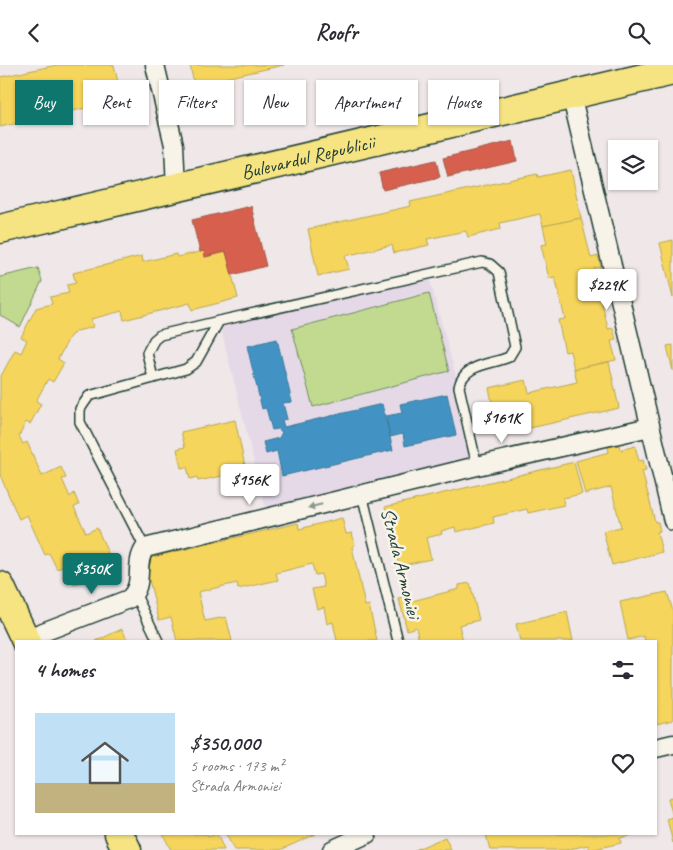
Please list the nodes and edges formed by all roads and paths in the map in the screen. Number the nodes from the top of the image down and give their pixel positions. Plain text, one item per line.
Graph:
1 (155, 65) edge
2 (673, 71) edge
3 (571, 95) junction
4 (176, 187) junction
5 (0, 229) edge
6 (219, 321) junction
7 (153, 378) junction
8 (650, 427) junction
9 (476, 466) junction
10 (362, 494) junction
11 (673, 521) edge
12 (145, 548) junction
13 (136, 593) junction
14 (3, 602) edge
15 (25, 640) edge
16 (158, 640) edge
17 (398, 640) edge
18 (673, 744) edge
19 (657, 748) edge
20 (120, 835) edge
21 (365, 835) edge
22 (127, 850) edge
23 (332, 850) edge

1 - 4 street
2 - 3 main road, Bulevardul Republicii
3 - 4 main road, Bulevardul Republicii
3 - 8 street
4 - 5 main road, Bulevardul Republicii
6 - 7 lane
6 - 7 lane
6 - 9 lane
7 - 12 lane
8 - 9 street, Strada Armoniei
8 - 11 street
9 - 10 street, Strada Armoniei
10 -> 12 street, Strada Armoniei
10 - 17 lane, Strada Armoniei
12 - 13 street
13 - 15 street
13 - 16 lane
14 - 15 main road
18 - 19 street
20 - 22 main road
21 - 23 street

